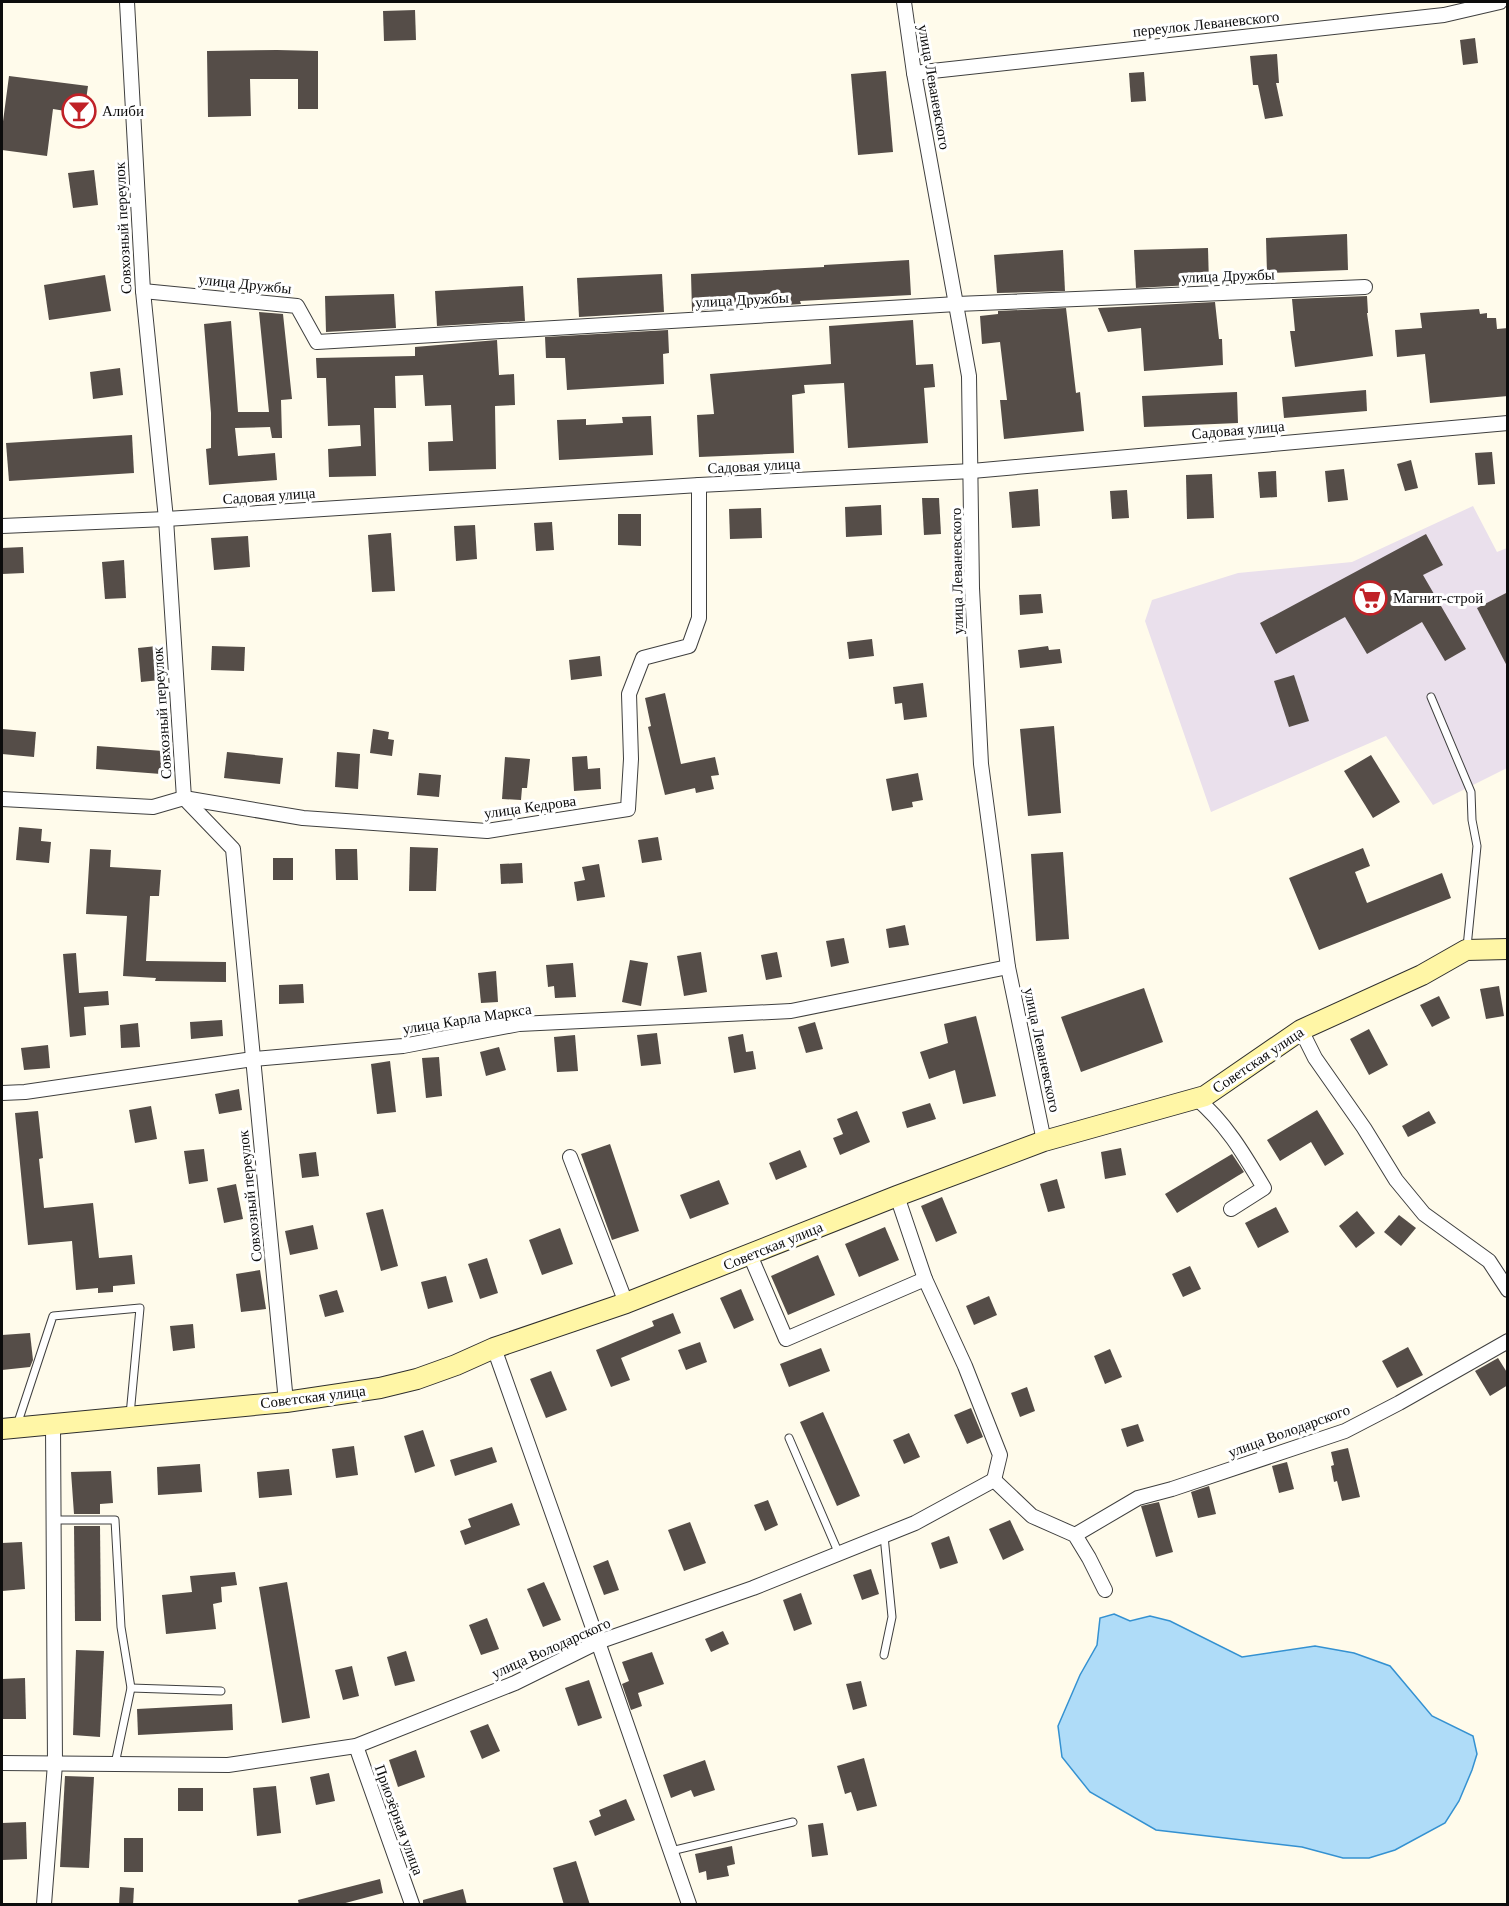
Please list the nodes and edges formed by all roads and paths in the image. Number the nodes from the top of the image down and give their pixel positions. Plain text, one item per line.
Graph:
1 (127, 2) edge
2 (904, 2) edge
3 (1500, 2) edge
4 (914, 73) junction
5 (1365, 287) dead end
6 (143, 291) junction
7 (957, 304) junction
8 (1508, 423) edge
9 (972, 471) junction
10 (699, 485) junction
11 (166, 519) junction
12 (2, 526) edge
13 (1431, 697) dead end
14 (184, 798) junction
15 (2, 799) edge
16 (1508, 949) edge
17 (1466, 950) junction
18 (1008, 967) junction
19 (1301, 1030) junction
20 (253, 1059) junction
21 (2, 1093) edge
22 (1196, 1098) junction
23 (1044, 1141) junction
24 (570, 1157) dead end
25 (897, 1196) junction
26 (1231, 1209) dead end
27 (750, 1255) junction
28 (925, 1279) junction
29 (1508, 1290) edge
30 (626, 1304) junction
31 (1508, 1341) edge
32 (494, 1348) junction
33 (286, 1402) junction
34 (129, 1417) junction
35 (54, 1425) junction
36 (9, 1429) edge
37 (789, 1438) dead end
38 (994, 1480) junction
39 (54, 1520) junction
40 (1075, 1535) junction
41 (884, 1536) junction
42 (839, 1554) junction
43 (1105, 1590) dead end
44 (598, 1642) junction
45 (884, 1655) dead end
46 (131, 1688) junction
47 (221, 1690) dead end
48 (356, 1746) junction
49 (2, 1763) edge
50 (55, 1764) junction
51 (115, 1764) junction
52 (794, 1822) dead end
53 (671, 1851) junction
54 (44, 1905) edge
55 (412, 1905) edge
56 (688, 1905) edge

1 - 6 street, Совхозный переулок
2 - 4 street, улица Леваневского
3 - 4 street, переулок Леваневского
4 - 7 street, улица Леваневского
5 - 7 street, улица Дружбы
6 - 7 street, улица Дружбы
6 - 11 street, Совхозный переулок
7 - 9 street, улица Леваневского
8 - 9 street, Садовая улица
9 - 10 street, Садовая улица
9 - 18 street, улица Леваневского
10 - 11 street, Садовая улица
10 - 14 street, улица Кедрова
11 - 12 street, Садовая улица
11 - 14 street, Совхозный переулок
13 - 17 lane
14 - 15 street, улица Кедрова
14 - 20 street, Совхозный переулок
16 - 17 street, Советская улица
17 - 19 street, Советская улица
18 - 20 street, улица Карла Маркса
18 - 23 street, улица Леваневского
19 - 22 street, Советская улица
19 - 29 street
20 - 21 street, улица Карла Маркса
20 - 33 street, Совхозный переулок
22 - 23 street, Советская улица
22 - 26 street
23 - 25 street, Советская улица
24 - 30 street
25 - 27 street, Советская улица
25 - 28 street
27 - 28 street
27 - 30 street, Советская улица
28 - 38 street
30 - 32 street, Советская улица
31 - 40 street, улица Володарского
32 - 33 street, Советская улица
32 - 44 street
33 - 34 street, Советская улица
34 - 35 street, Советская улица
34 - 36 lane
35 - 36 street, Советская улица
35 - 39 street
37 - 42 lane
38 - 40 street
38 - 41 street, улица Володарского
39 - 46 lane
39 - 50 street
40 - 43 street
41 - 42 street, улица Володарского
41 - 45 lane
42 - 44 street, улица Володарского
44 - 48 street, улица Володарского
44 - 53 street
46 - 47 lane
46 - 51 lane
48 - 51 street, улица Володарского
48 - 55 street, Приозёрная улица
49 - 50 street, улица Володарского
50 - 51 street, улица Володарского
50 - 54 street
52 - 53 lane
53 - 56 street

